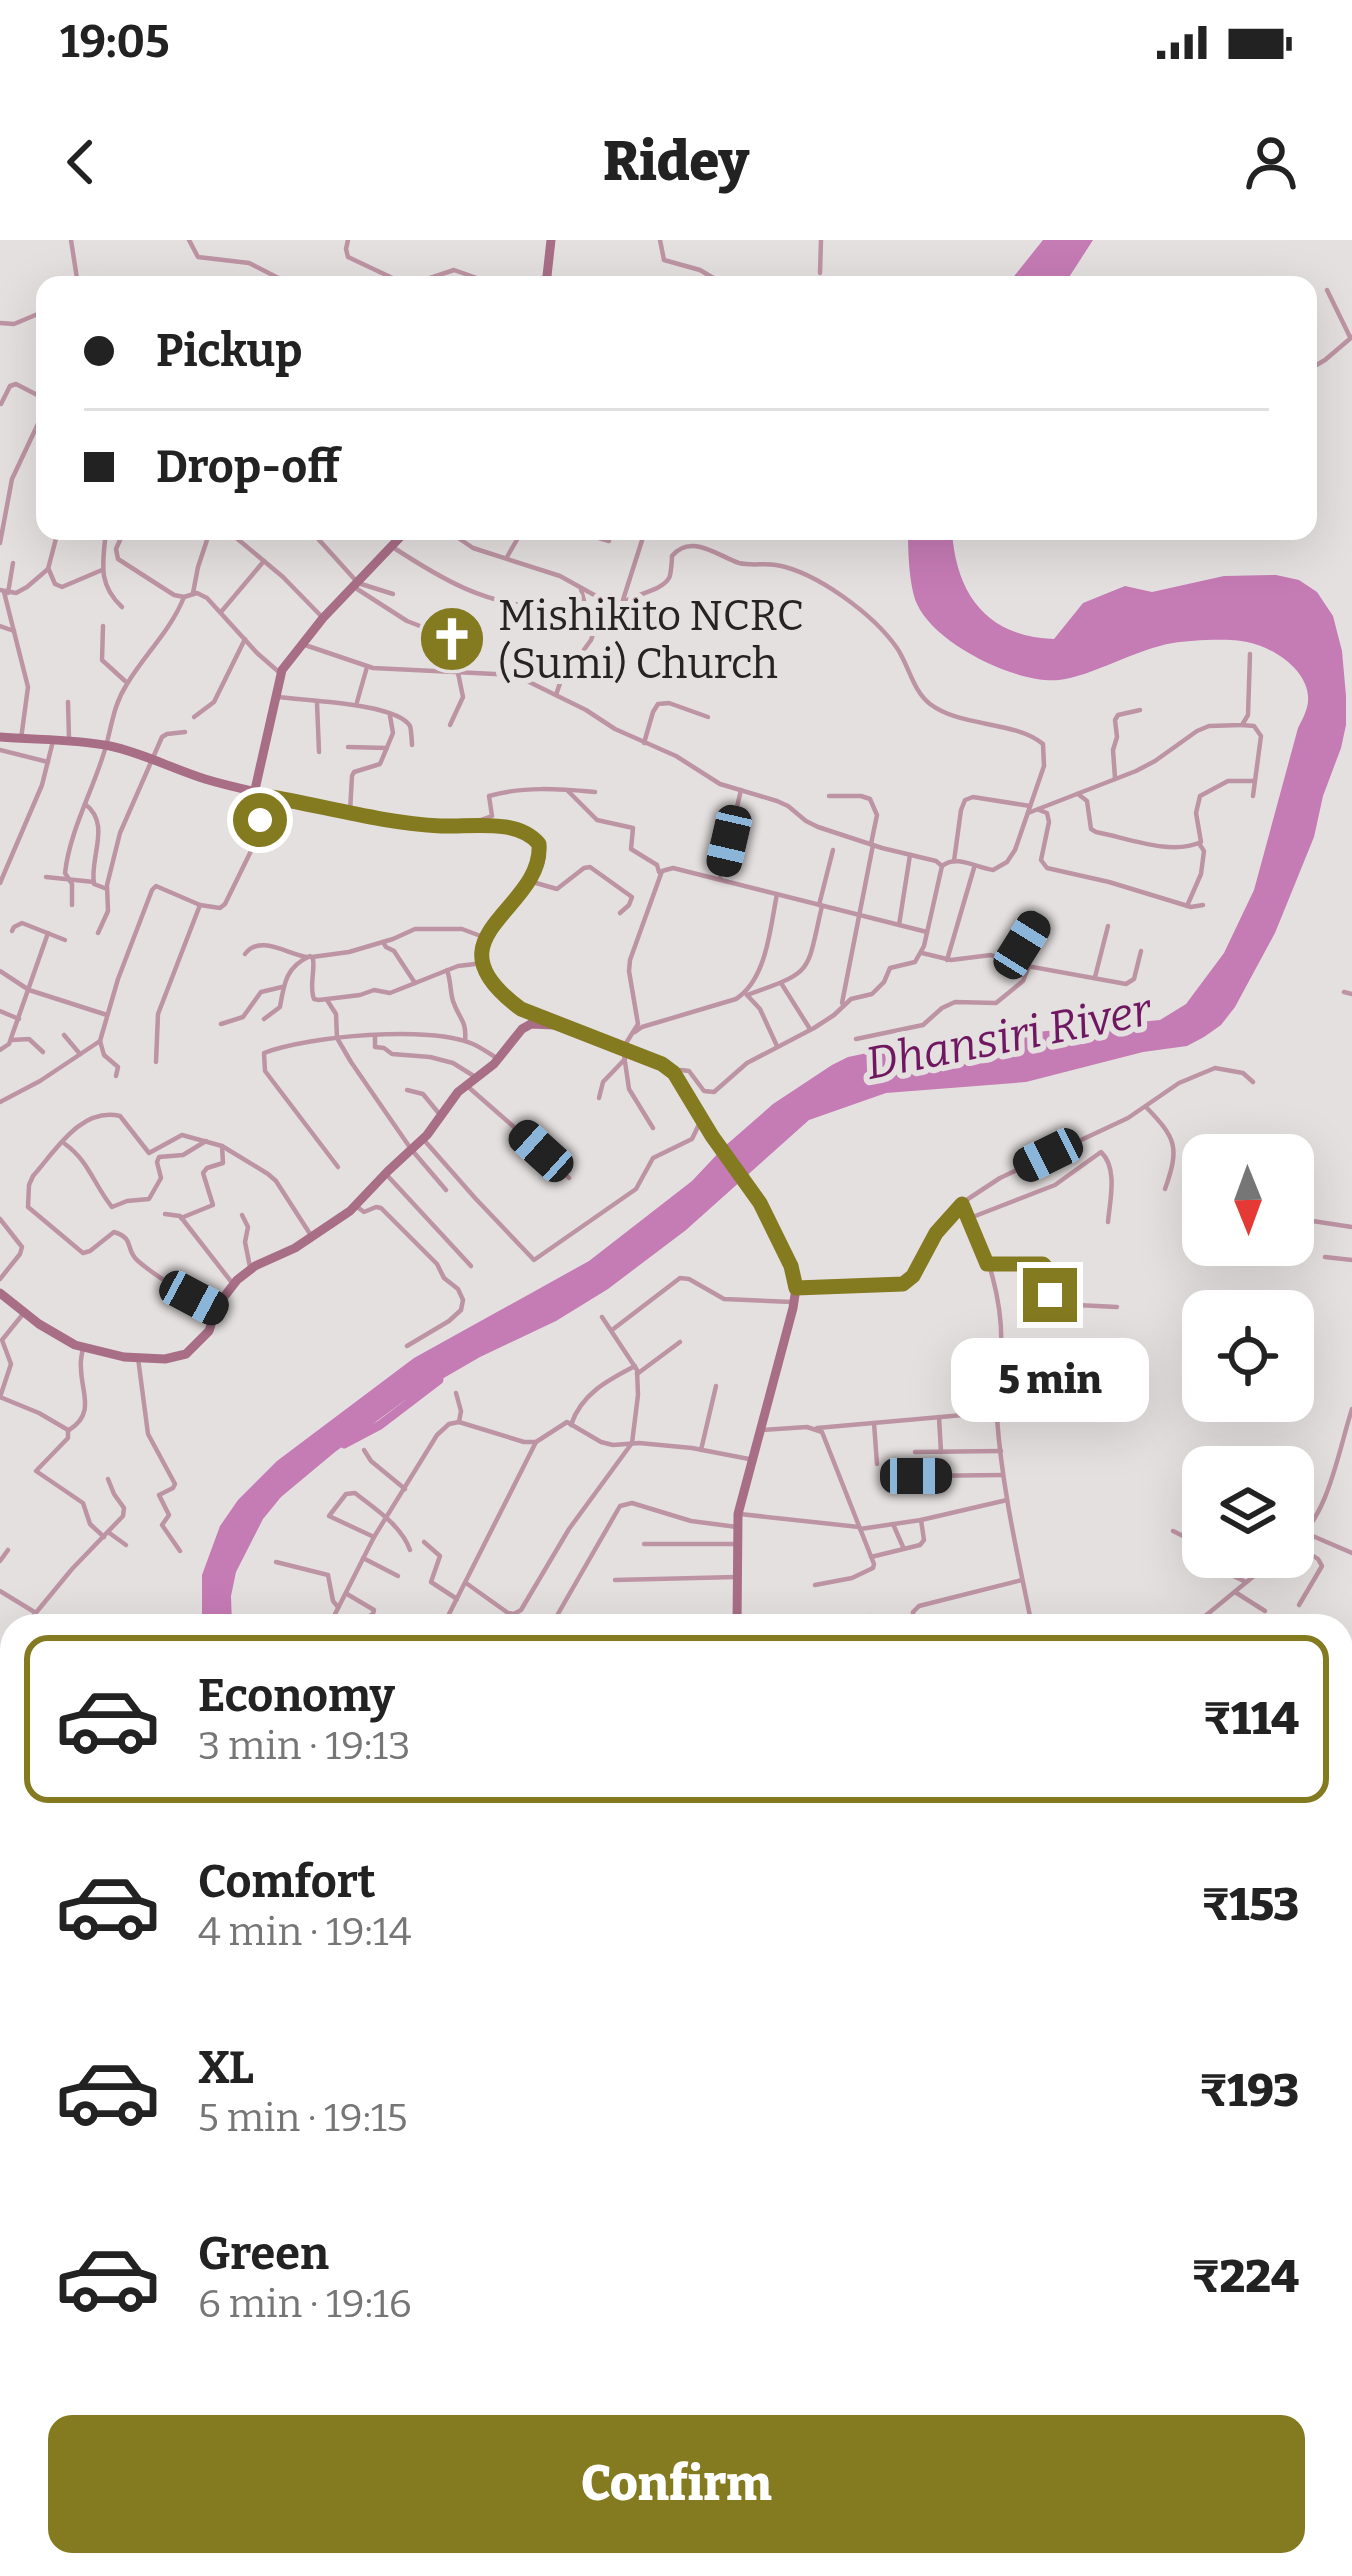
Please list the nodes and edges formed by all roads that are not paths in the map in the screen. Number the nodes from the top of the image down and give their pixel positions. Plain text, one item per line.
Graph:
1 (71, 240) edge
2 (189, 240) edge
3 (348, 240) edge
4 (551, 240) edge
5 (660, 240) edge
6 (820, 240) edge
7 (820, 273) dead end
8 (77, 276) edge
9 (275, 276) edge
10 (386, 276) edge
11 (435, 276) edge
12 (471, 276) edge
13 (547, 276) edge
14 (710, 276) edge
15 (1327, 290) dead end
16 (36, 315) edge
17 (0, 323) edge
18 (1351, 337) edge
19 (1317, 365) edge
20 (36, 395) edge
21 (1, 404) edge
22 (36, 428) edge
23 (0, 493) edge
24 (8, 501) junction
25 (2, 523) edge
26 (56, 540) edge
27 (105, 540) edge
28 (120, 540) edge
29 (208, 540) edge
30 (239, 540) edge
31 (318, 540) edge
32 (390, 540) edge
33 (397, 540) edge
34 (461, 540) edge
35 (518, 540) edge
36 (606, 540) edge
37 (642, 540) edge
38 (609, 541) dead end
39 (0, 543) edge
40 (393, 544) junction
41 (506, 559) junction
42 (264, 561) junction
43 (13, 563) dead end
44 (48, 569) junction
45 (102, 570) junction
46 (356, 585) junction
47 (580, 585) junction
48 (4, 592) edge
49 (193, 593) junction
50 (393, 594) dead end
51 (184, 597) junction
52 (622, 602) junction
53 (122, 607) dead end
54 (220, 614) junction
55 (322, 618) junction
56 (0, 626) edge
57 (103, 626) dead end
58 (14, 631) junction
59 (245, 639) junction
60 (302, 644) junction
61 (424, 646) dead end
62 (1250, 654) dead end
63 (367, 667) junction
64 (280, 673) junction
65 (458, 674) junction
66 (127, 683) junction
67 (556, 695) junction
68 (274, 696) junction
69 (68, 702) dead end
70 (317, 703) junction
71 (357, 705) junction
72 (1140, 710) dead end
73 (389, 714) junction
74 (194, 717) dead end
75 (708, 717) dead end
76 (1242, 724) junction
77 (449, 725) dead end
78 (185, 732) dead end
79 (0, 737) edge
80 (21, 739) junction
81 (53, 741) junction
82 (69, 742) junction
83 (644, 742) junction
84 (106, 745) junction
85 (412, 746) dead end
86 (348, 747) dead end
87 (387, 748) junction
88 (0, 750) edge
89 (319, 752) dead end
90 (152, 760) junction
91 (48, 762) junction
92 (1115, 778) junction
93 (1254, 781) junction
94 (566, 789) junction
95 (741, 790) junction
96 (595, 792) dead end
97 (254, 794) junction
98 (1078, 794) junction
99 (266, 796) junction
100 (829, 796) dead end
101 (1252, 796) dead end
102 (85, 804) junction
103 (1029, 810) junction
104 (1039, 810) junction
105 (350, 812) junction
106 (458, 826) junction
107 (872, 844) junction
108 (1200, 845) junction
109 (833, 850) dead end
110 (910, 855) junction
111 (954, 861) junction
112 (942, 866) junction
113 (975, 866) junction
114 (46, 877) dead end
115 (659, 878) junction
116 (1, 879) edge
117 (70, 879) junction
118 (720, 880) junction
119 (529, 881) junction
120 (94, 882) junction
121 (107, 889) junction
122 (777, 894) junction
123 (72, 905) dead end
124 (200, 905) junction
125 (820, 905) junction
126 (1203, 905) dead end
127 (1187, 906) junction
128 (620, 913) dead end
129 (859, 915) junction
130 (1040, 916) dead end
131 (898, 925) junction
132 (1108, 926) dead end
133 (12, 931) dead end
134 (927, 932) junction
135 (49, 933) junction
136 (98, 933) dead end
137 (486, 938) junction
138 (65, 940) dead end
139 (383, 941) junction
140 (1142, 951) dead end
141 (922, 952) junction
142 (244, 954) dead end
143 (310, 957) junction
144 (946, 960) junction
145 (1010, 962) junction
146 (484, 963) junction
147 (1029, 966) junction
148 (447, 970) junction
149 (0, 971) edge
150 (1095, 977) junction
151 (415, 982) junction
152 (781, 983) junction
153 (283, 987) junction
154 (29, 990) junction
155 (747, 995) junction
156 (326, 999) junction
157 (736, 999) junction
158 (841, 1008) junction
159 (0, 1011) edge
160 (107, 1015) junction
161 (19, 1019) junction
162 (264, 1019) dead end
163 (221, 1024) dead end
164 (565, 1026) junction
165 (811, 1030) junction
166 (635, 1032) junction
167 (375, 1034) junction
168 (64, 1035) dead end
169 (337, 1038) junction
170 (856, 1039) dead end
171 (10, 1041) junction
172 (100, 1041) junction
173 (465, 1041) junction
174 (778, 1046) junction
175 (0, 1050) edge
176 (43, 1052) dead end
177 (80, 1054) junction
178 (624, 1054) junction
179 (498, 1059) junction
180 (156, 1063) dead end
181 (674, 1073) junction
182 (116, 1076) dead end
183 (472, 1082) junction
184 (1253, 1082) dead end
185 (407, 1090) dead end
186 (599, 1098) dead end
187 (0, 1102) edge
188 (1146, 1106) junction
189 (441, 1116) junction
190 (702, 1118) junction
191 (653, 1128) dead end
192 (423, 1138) junction
193 (206, 1141) junction
194 (63, 1143) junction
195 (223, 1147) junction
196 (411, 1149) junction
197 (338, 1167) dead end
198 (386, 1173) junction
199 (569, 1178) dead end
200 (1166, 1189) dead end
201 (446, 1190) dead end
202 (962, 1204) junction
203 (356, 1206) junction
204 (165, 1214) dead end
205 (242, 1215) dead end
206 (181, 1218) junction
207 (970, 1218) junction
208 (0, 1219) edge
209 (1314, 1221) edge
210 (1108, 1222) dead end
211 (1352, 1227) edge
212 (312, 1237) junction
213 (1325, 1258) dead end
214 (1352, 1260) edge
215 (987, 1264) junction
216 (471, 1266) dead end
217 (250, 1269) junction
218 (0, 1279) edge
219 (233, 1284) junction
220 (796, 1288) junction
221 (0, 1293) edge
222 (794, 1302) junction
223 (1117, 1307) dead end
224 (216, 1310) junction
225 (25, 1312) junction
226 (602, 1317) dead end
227 (611, 1330) junction
228 (680, 1342) dead end
229 (1, 1346) edge
230 (407, 1346) dead end
231 (82, 1348) junction
232 (1060, 1348) dead end
233 (1001, 1354) junction
234 (138, 1358) junction
235 (636, 1370) junction
236 (716, 1387) dead end
237 (457, 1393) dead end
238 (1352, 1409) edge
239 (997, 1412) junction
240 (939, 1418) junction
241 (459, 1422) junction
242 (874, 1423) junction
243 (572, 1425) junction
244 (817, 1428) junction
245 (68, 1430) junction
246 (760, 1430) junction
247 (536, 1442) junction
248 (632, 1443) junction
249 (364, 1450) dead end
250 (701, 1450) junction
251 (941, 1451) junction
252 (1001, 1451) junction
253 (915, 1452) dead end
254 (752, 1460) junction
255 (877, 1464) dead end
256 (1003, 1475) junction
257 (916, 1476) dead end
258 (108, 1479) dead end
259 (405, 1489) junction
260 (1007, 1500) junction
261 (738, 1514) junction
262 (387, 1518) junction
263 (921, 1520) junction
264 (1314, 1520) edge
265 (893, 1524) junction
266 (737, 1527) junction
267 (860, 1528) junction
268 (1173, 1532) dead end
269 (106, 1535) junction
270 (1314, 1536) edge
271 (374, 1537) junction
272 (424, 1542) dead end
273 (644, 1544) dead end
274 (736, 1544) junction
275 (126, 1545) dead end
276 (903, 1548) junction
277 (8, 1550) dead end
278 (410, 1550) dead end
279 (180, 1551) dead end
280 (1352, 1553) edge
281 (872, 1557) junction
282 (1314, 1557) edge
283 (363, 1558) junction
284 (0, 1561) edge
285 (276, 1562) dead end
286 (398, 1576) dead end
287 (736, 1577) junction
288 (1251, 1578) edge
289 (615, 1580) dead end
290 (1022, 1580) junction
291 (1246, 1582) junction
292 (466, 1583) junction
293 (815, 1585) dead end
294 (0, 1591) edge
295 (1234, 1592) junction
296 (344, 1593) junction
297 (457, 1598) junction
298 (1299, 1605) dead end
299 (338, 1606) junction
300 (1265, 1611) dead end
301 (36, 1613) joint
302 (334, 1614) edge
303 (374, 1614) edge
304 (449, 1614) edge
305 (558, 1614) edge
306 (737, 1614) edge
307 (913, 1614) edge
308 (1029, 1614) edge
309 (1207, 1614) edge

1 - 8 street
2 - 9 street
3 - 10 street
4 - 13 main road
5 - 14 street
6 - 7 street
11 - 12 street
15 - 18 street
16 - 17 street
18 - 19 street
20 - 21 street
22 - 24 street
23 - 24 street
24 - 25 street
25 - 39 street
26 - 44 street
27 - 45 street
28 - 51 street
29 - 49 street
30 - 42 street
31 - 46 street
32 - 40 street
33 - 40 main road
34 - 41 street
35 - 41 street
36 - 38 street
37 - 52 street
40 - 46 main road
40 - 47 street
41 - 47 street
42 - 54 street
42 - 55 street
43 - 48 street
44 - 45 street
44 - 48 street
45 - 53 street
46 - 50 street
46 - 55 main road
46 - 61 street
47 - 52 street
48 - 58 street
49 - 51 street
49 - 54 street
51 - 66 street
52 - 67 street
52 - 103 street
54 - 59 street
55 - 60 main road
56 - 58 street
57 - 66 street
58 - 80 street
59 - 64 street
59 - 74 street
60 - 63 street
60 - 64 main road
62 - 76 street
63 - 65 street
63 - 71 street
64 - 68 main road
65 - 67 street
65 - 77 street
66 - 84 street
67 - 83 street
68 - 70 street
68 - 97 main road
69 - 82 street
70 - 71 street
70 - 89 street
71 - 73 street
72 - 92 street
73 - 85 street
73 - 87 street
75 - 83 street
76 - 92 street
76 - 93 street
78 - 90 street
79 - 80 main road
80 - 81 main road
81 - 82 main road
81 - 91 street
82 - 84 main road
83 - 95 street
84 - 90 main road
84 - 102 street
86 - 87 street
87 - 105 street
88 - 91 street
90 - 97 main road
90 - 121 street
91 - 116 street
92 - 98 street
93 - 101 street
93 - 108 street
94 - 96 street
94 - 106 street
94 - 115 street
95 - 107 street
95 - 118 street
97 - 99 main road
98 - 104 street
98 - 108 street
99 - 105 main road
99 - 124 street
100 - 107 street
102 - 117 street
102 - 120 street
103 - 104 street
103 - 111 street
103 - 113 street
104 - 127 street
105 - 106 main road
106 - 119 main road
107 - 110 street
107 - 129 street
108 - 127 street
109 - 125 street
110 - 112 street
110 - 131 street
111 - 112 street
111 - 113 street
112 - 134 street
113 - 144 street
114 - 117 street
115 - 118 street
115 - 166 street
117 - 120 street
117 - 123 street
118 - 122 street
119 - 128 street
119 - 137 main road
120 - 121 street
121 - 136 street
122 - 125 street
122 - 157 street
124 - 160 street
124 - 180 street
125 - 129 street
125 - 152 street
126 - 127 street
129 - 131 street
129 - 158 street
130 - 145 street
131 - 134 street
132 - 150 street
133 - 135 street
134 - 141 street
135 - 138 street
135 - 154 street
137 - 139 street
137 - 146 main road
139 - 143 street
139 - 151 street
140 - 150 street
141 - 144 street
141 - 158 street
142 - 143 street
143 - 153 street
143 - 156 street
144 - 145 street
145 - 147 street
146 - 148 street
146 - 164 main road
147 - 150 street
147 - 170 street
148 - 151 street
148 - 173 street
149 - 154 street
151 - 156 street
152 - 155 street
152 - 165 street
153 - 162 street
153 - 163 street
154 - 160 street
154 - 161 street
155 - 157 street
155 - 174 street
156 - 169 street
157 - 166 street
158 - 165 street
159 - 161 street
160 - 172 street
161 - 171 street
164 - 178 main road
164 - 179 main road
165 - 174 street
166 - 178 street
167 - 169 street
167 - 173 street
167 - 183 street
168 - 177 street
169 - 196 street
169 - 197 street
171 - 175 street
171 - 176 street
172 - 177 street
172 - 182 street
173 - 179 street
174 - 181 street
177 - 187 street
178 - 181 main road
178 - 186 street
178 - 191 street
179 - 183 main road
181 - 190 main road
183 - 189 main road
183 - 199 street
184 - 188 street
185 - 189 street
188 - 200 street
188 - 202 street
189 - 192 main road
190 - 192 street
190 - 220 main road
192 - 196 main road
193 - 194 street
193 - 194 street
193 - 195 street
194 - 224 street
195 - 206 street
195 - 212 street
196 - 198 main road
196 - 201 street
198 - 203 main road
198 - 216 street
202 - 207 street
202 - 220 street
203 - 212 main road
203 - 230 street
204 - 206 street
205 - 217 street
206 - 219 street
207 - 210 street
207 - 215 street
208 - 218 street
209 - 211 street
212 - 217 main road
213 - 214 street
215 - 223 street
215 - 233 street
217 - 219 main road
219 - 224 main road
220 - 222 main road
221 - 225 main road
222 - 227 street
222 - 246 main road
224 - 234 main road
225 - 229 street
225 - 231 main road
226 - 227 street
227 - 235 street
228 - 235 street
229 - 245 street
231 - 234 main road
231 - 245 street
232 - 233 street
233 - 239 street
234 - 279 street
235 - 243 street
235 - 248 street
236 - 250 street
237 - 241 street
238 - 264 street
239 - 240 street
239 - 252 street
240 - 242 street
240 - 251 street
241 - 247 street
241 - 259 street
242 - 244 street
242 - 255 street
243 - 247 street
243 - 248 street
244 - 246 street
244 - 267 street
245 - 269 street
246 - 254 main road
247 - 292 street
248 - 250 street
248 - 292 street
249 - 259 street
250 - 254 street
251 - 252 street
251 - 253 street
252 - 256 street
254 - 261 main road
256 - 257 street
256 - 260 street
258 - 269 street
259 - 262 street
260 - 263 street
260 - 290 street
261 - 266 main road
261 - 267 street
262 - 271 street
262 - 271 street
262 - 278 street
263 - 265 street
263 - 276 street
265 - 267 street
265 - 276 street
266 - 274 main road
266 - 305 street
267 - 281 street
268 - 291 street
269 - 275 street
269 - 301 street
270 - 280 street
271 - 283 street
272 - 297 street
273 - 274 street
274 - 287 main road
276 - 281 street
277 - 284 street
281 - 293 street
282 - 298 street
283 - 286 street
283 - 296 street
285 - 299 street
287 - 289 street
287 - 306 main road
288 - 291 street
290 - 307 street
290 - 308 street
291 - 295 street
292 - 297 street
294 - 301 street
295 - 300 street
295 - 309 street
296 - 299 street
296 - 303 street
297 - 304 street
299 - 302 street

